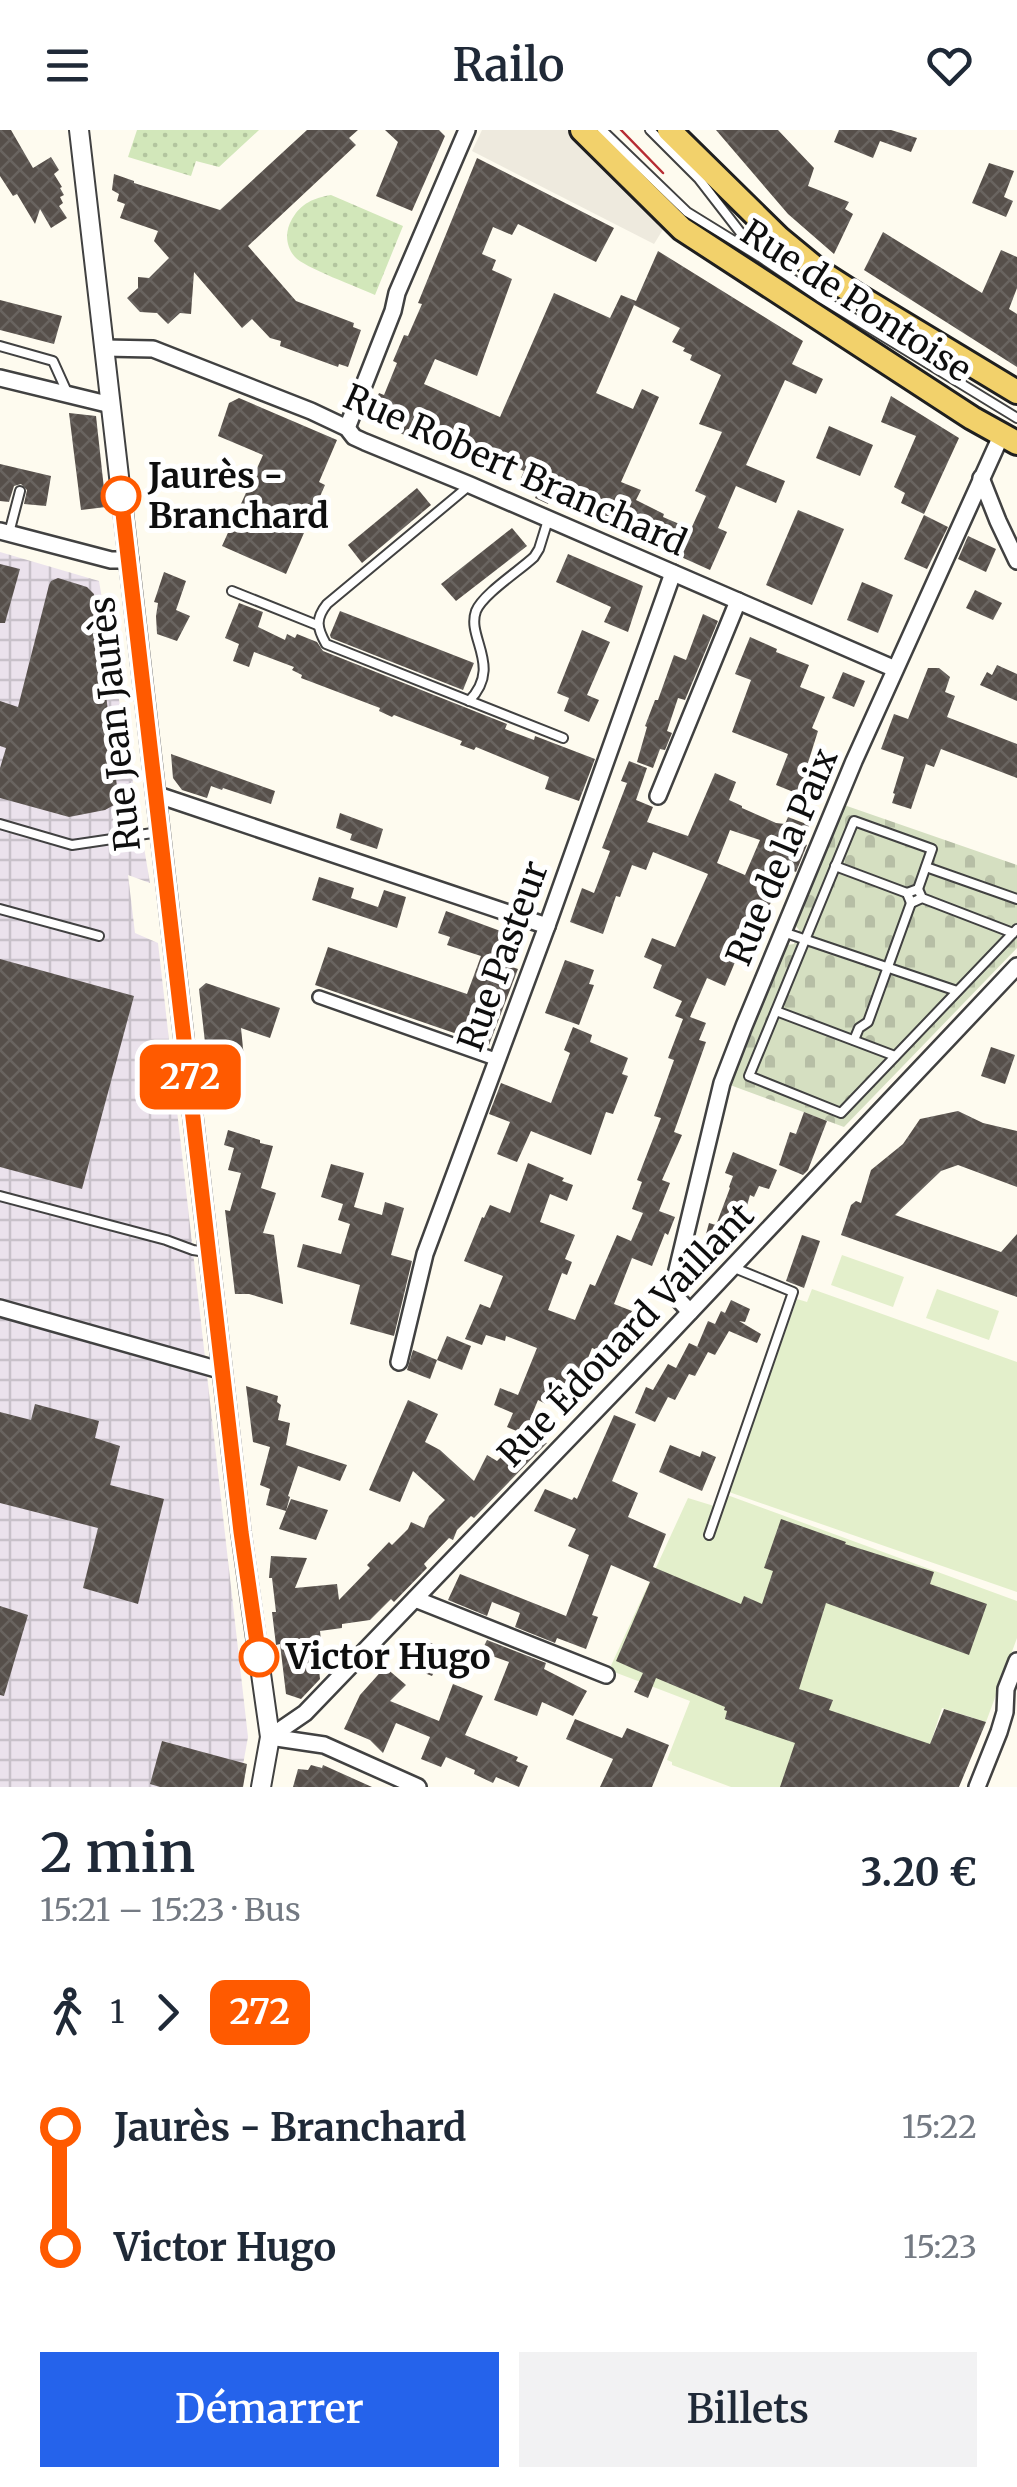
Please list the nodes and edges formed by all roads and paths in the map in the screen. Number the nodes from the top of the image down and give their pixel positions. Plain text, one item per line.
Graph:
1 (79, 130) edge
2 (466, 130) edge
3 (582, 130) edge
4 (602, 130) edge
5 (650, 130) edge
6 (669, 130) edge
7 (760, 257) junction
8 (0, 346) edge
9 (105, 348) junction
10 (0, 378) edge
11 (1017, 392) edge
12 (69, 396) junction
13 (111, 405) junction
14 (347, 428) junction
15 (1012, 432) edge
16 (981, 478) junction
17 (470, 485) junction
18 (20, 491) dead end
19 (548, 520) junction
20 (4, 532) edge
21 (130, 560) junction
22 (1017, 561) edge
23 (672, 572) junction
24 (232, 592) dead end
25 (738, 601) junction
26 (317, 625) junction
27 (895, 670) junction
28 (469, 701) junction
29 (563, 738) dead end
30 (155, 794) junction
31 (658, 796) dead end
32 (0, 824) edge
33 (159, 832) junction
34 (835, 866) junction
35 (926, 867) junction
36 (920, 894) junction
37 (909, 898) junction
38 (1017, 899) edge
39 (0, 910) edge
40 (547, 926) junction
41 (1015, 931) edge
42 (783, 932) junction
43 (100, 936) dead end
44 (805, 940) junction
45 (1017, 966) edge
46 (888, 967) junction
47 (957, 992) junction
48 (319, 997) dead end
49 (776, 1010) junction
50 (854, 1040) junction
51 (895, 1056) junction
52 (498, 1060) junction
53 (0, 1196) edge
54 (210, 1252) junction
55 (732, 1267) junction
56 (0, 1308) edge
57 (690, 1312) junction
58 (399, 1362) dead end
59 (223, 1371) junction
60 (709, 1535) dead end
61 (415, 1599) junction
62 (1017, 1661) edge
63 (606, 1674) dead end
64 (270, 1737) junction
65 (261, 1787) edge
66 (418, 1787) edge
67 (978, 1787) edge

1 - 9 street, Rue Jean Jaurès
2 - 14 street
3 - 15 main road, Rue de Pontoise
4 - 7 lane
5 - 7 lane
6 - 11 main road, Rue de Pontoise
7 - 15 lane
8 - 12 lane
9 - 13 street, Rue Jean Jaurès
9 - 14 street, Rue Robert Branchard
10 - 12 street
12 - 13 street
13 - 21 street, Rue Jean Jaurès
14 - 17 street, Rue Robert Branchard
15 - 16 street, Rue de la Paix
16 - 22 street
16 - 27 street, Rue de la Paix
17 - 19 street, Rue Robert Branchard
17 - 26 lane
18 - 20 lane
19 - 23 street, Rue Robert Branchard
19 - 28 lane
20 - 21 street
21 - 30 street, Rue Jean Jaurès
23 - 25 street, Rue Robert Branchard
23 - 40 street, Rue Pasteur
24 - 26 lane
25 - 27 street, Rue Robert Branchard
25 - 31 street
26 - 28 lane
27 - 42 street, Rue de la Paix
28 - 29 lane
30 - 33 street, Rue Jean Jaurès
30 - 40 street
32 - 33 lane
33 - 54 street, Rue Jean Jaurès
34 - 35 lane
34 - 37 lane
34 - 44 lane
35 - 36 lane
35 - 38 lane
36 - 37 lane
36 - 41 lane
37 - 46 lane
39 - 43 lane
40 - 52 street, Rue Pasteur
41 - 47 lane
42 - 44 lane
42 - 57 street, Rue de la Paix
44 - 46 lane
44 - 49 lane
45 - 55 street, Rue Édouard Vaillant
46 - 47 lane
46 - 50 lane
47 - 51 lane
48 - 52 street
49 - 50 lane
49 - 51 lane
50 - 51 lane
52 - 58 street, Rue Pasteur
53 - 54 lane
54 - 59 street, Rue Jean Jaurès
55 - 57 street, Rue Édouard Vaillant
55 - 60 lane
56 - 59 street
57 - 61 street, Rue Édouard Vaillant
59 - 64 street, Rue Jean Jaurès
61 - 63 street
61 - 64 street, Rue Édouard Vaillant
62 - 67 street
64 - 65 street, Rue Jean Jaurès
64 - 66 street

